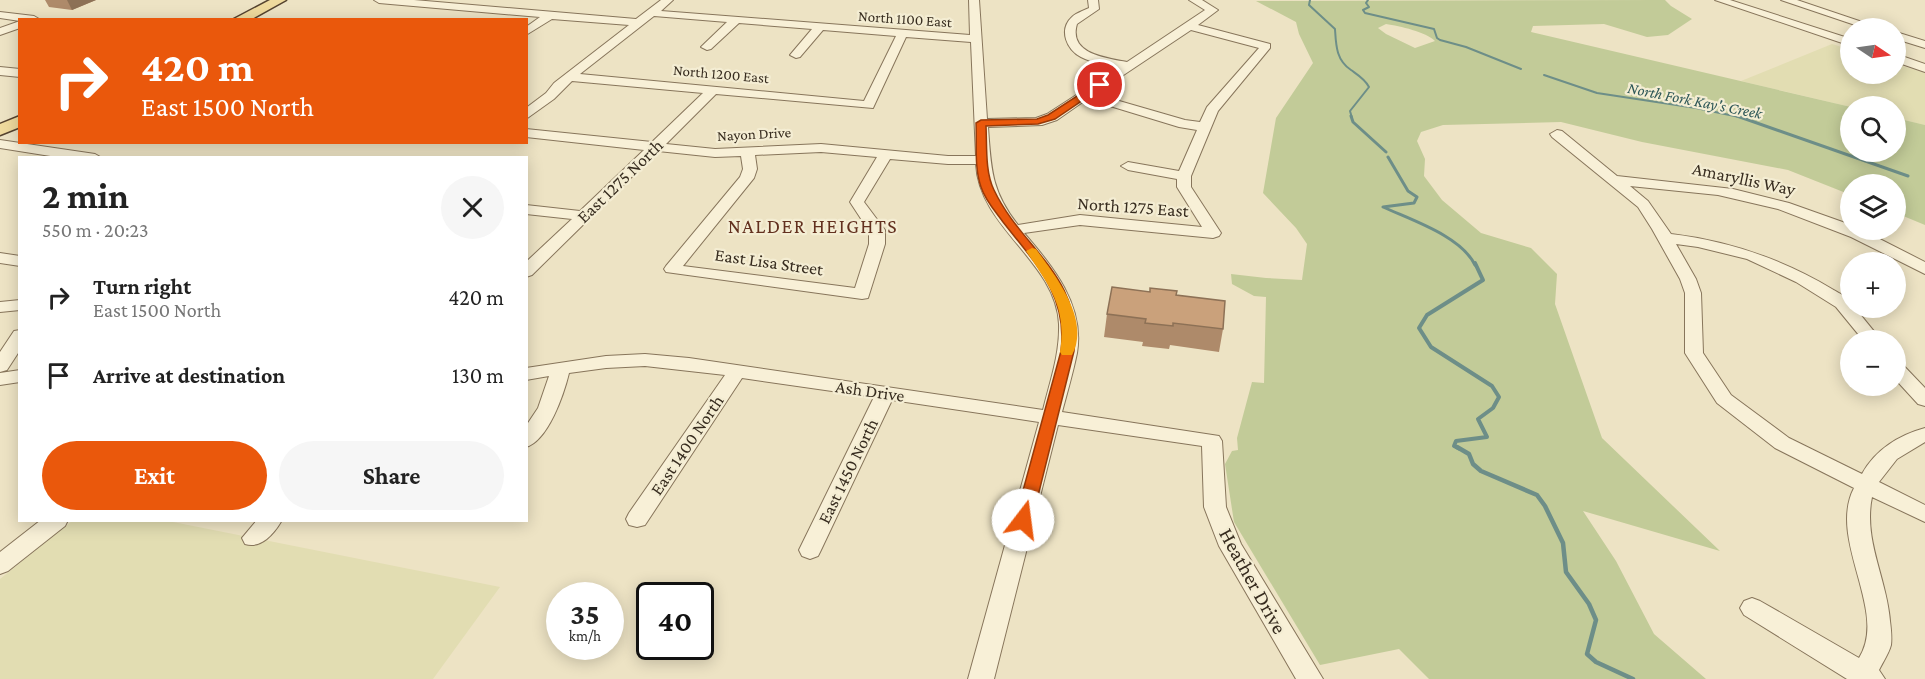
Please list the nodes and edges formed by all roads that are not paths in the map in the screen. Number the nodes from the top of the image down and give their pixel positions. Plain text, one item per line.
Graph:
1 (280, 0) edge
2 (379, 0) edge
3 (668, 0) edge
4 (974, 0) edge
5 (1093, 0) edge
6 (1194, 0) edge
7 (1720, 0) edge
8 (1786, 0) edge
9 (651, 13) junction
10 (0, 15) edge
11 (550, 15) junction
12 (25, 18) edge
13 (242, 18) edge
14 (1843, 18) edge
15 (736, 20) junction
16 (639, 23) junction
17 (18, 25) edge
18 (1190, 26) junction
19 (820, 27) junction
20 (528, 31) edge
21 (0, 32) edge
22 (902, 34) junction
23 (1906, 38) edge
24 (976, 39) junction
25 (1840, 39) edge
26 (1925, 45) edge
27 (707, 47) dead end
28 (1925, 53) edge
29 (796, 55) dead end
30 (1906, 57) edge
31 (1906, 61) edge
32 (1128, 66) junction
33 (1925, 68) edge
34 (0, 71) edge
35 (18, 73) edge
36 (570, 76) junction
37 (713, 90) junction
38 (1086, 95) junction
39 (528, 113) edge
40 (18, 122) edge
41 (981, 123) junction
42 (1205, 128) junction
43 (0, 130) edge
44 (528, 133) edge
45 (1557, 134) dead end
46 (0, 144) edge
47 (654, 147) junction
48 (748, 153) junction
49 (886, 154) junction
50 (81, 156) edge
51 (983, 159) junction
52 (1128, 166) dead end
53 (1184, 176) junction
54 (1614, 180) junction
55 (528, 209) edge
56 (584, 216) junction
57 (1015, 231) junction
58 (1666, 238) junction
59 (0, 258) edge
60 (18, 261) edge
61 (1925, 269) edge
62 (528, 270) edge
63 (18, 305) edge
64 (0, 308) edge
65 (1864, 330) edge
66 (18, 338) edge
67 (0, 366) edge
68 (560, 370) junction
69 (737, 371) junction
70 (528, 374) edge
71 (18, 376) edge
72 (0, 379) edge
73 (1906, 380) edge
74 (886, 393) junction
75 (1925, 400) edge
76 (1050, 417) junction
77 (1925, 435) edge
78 (528, 438) edge
79 (1212, 441) joint
80 (1865, 484) junction
81 (1925, 514) edge
82 (637, 519) dead end
83 (54, 522) edge
84 (270, 522) edge
85 (254, 538) dead end
86 (810, 550) dead end
87 (0, 565) edge
88 (1752, 608) dead end
89 (1865, 677) edge
90 (981, 679) edge
91 (1310, 679) edge

1 - 13 main road
2 - 11 street
3 - 9 street
4 - 24 street
5 - 32 street
6 - 18 street
7 - 25 street
8 - 14 street
9 - 15 street, North 1100 East
9 - 16 street
10 - 12 street
11 - 16 street
11 - 20 street
15 - 19 street, North 1100 East
15 - 27 street
16 - 36 street
17 - 21 street
18 - 32 street
18 - 42 street
19 - 22 street, North 1100 East
19 - 29 street
22 - 24 street, North 1100 East
22 - 37 street, North 1200 East
23 - 26 street
24 - 41 street
28 - 30 street
31 - 33 street
32 - 38 street
34 - 35 street
36 - 37 street, North 1200 East
36 - 39 street
37 - 47 street, East 1275 North
38 - 41 street
38 - 42 street
40 - 43 main road
41 - 51 street
42 - 53 street
44 - 47 street, Nayon Drive
45 - 54 street
46 - 50 street
47 - 48 street, Nayon Drive
47 - 56 street, East 1275 North
48 - 49 street, Nayon Drive
48 - 49 street, East Lisa Street
49 - 51 street, Nayon Drive
51 - 57 street
52 - 53 street
53 - 57 street, North 1275 East
54 - 58 street
54 - 61 street, Amaryllis Way
55 - 56 street
56 - 62 street, East 1275 North
57 - 76 street
58 - 65 street
58 - 80 street
59 - 60 street
63 - 64 street
66 - 67 street
68 - 69 street, Ash Drive
68 - 70 street, Ash Drive
68 - 78 street
69 - 74 street, Ash Drive
69 - 82 street, East 1400 North
71 - 72 street
73 - 75 street
74 - 76 street, Ash Drive
74 - 86 street, East 1450 North
76 - 79 street, Ash Drive
76 - 90 street
77 - 80 street
79 - 91 street, Heather Drive
80 - 81 street
80 - 89 street
83 - 87 street
84 - 85 street
88 - 89 street

